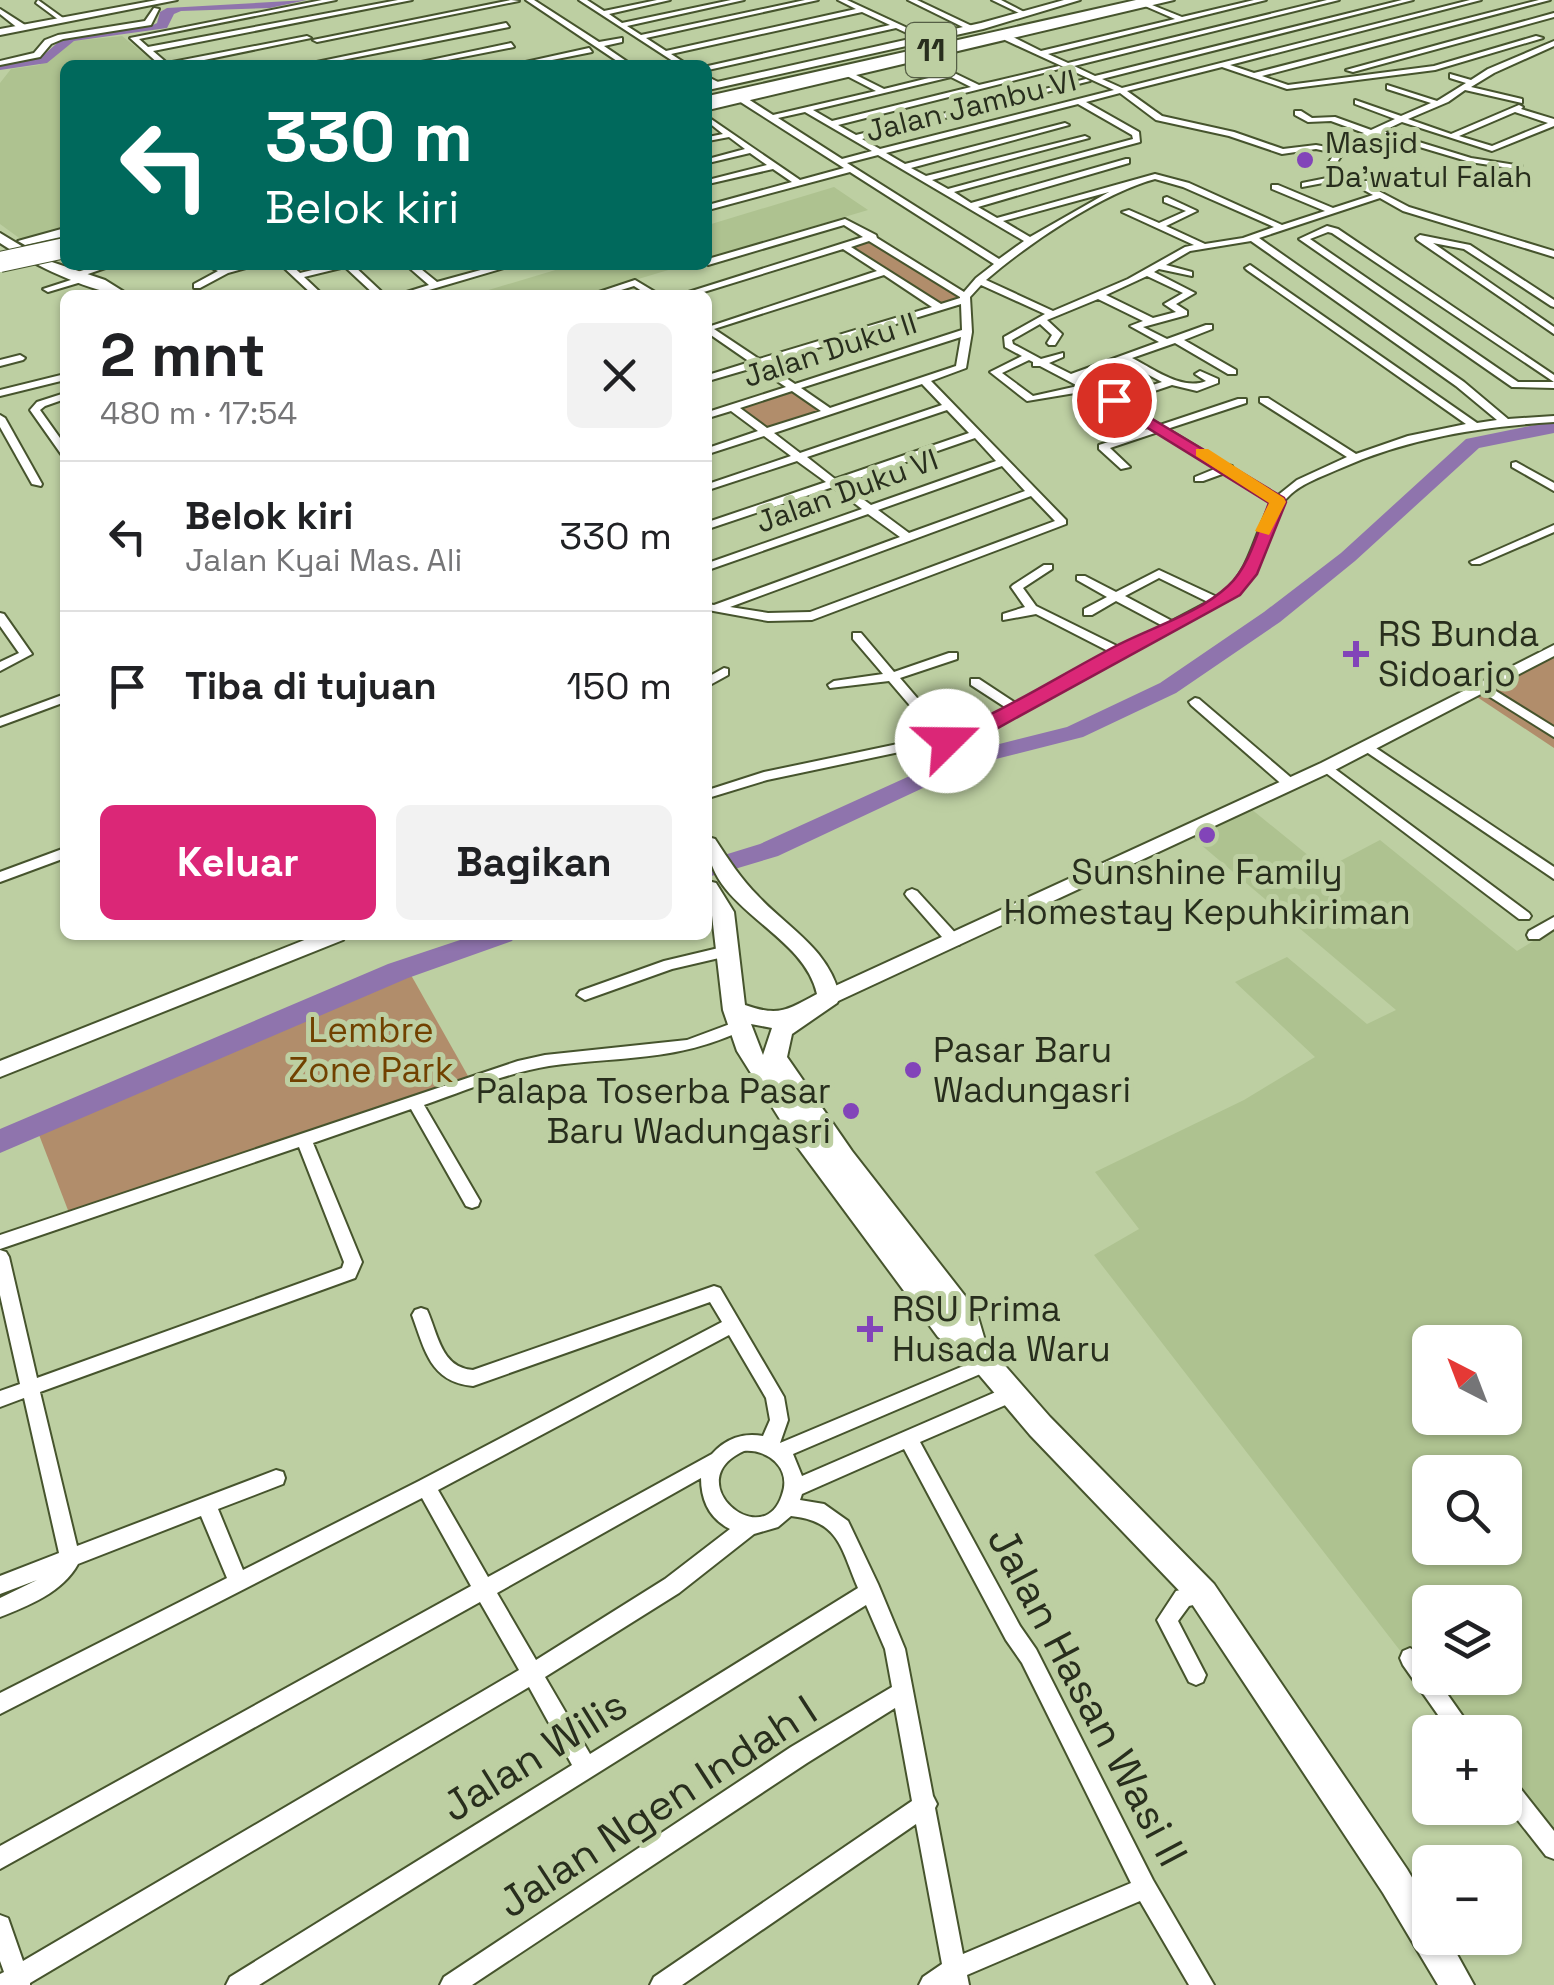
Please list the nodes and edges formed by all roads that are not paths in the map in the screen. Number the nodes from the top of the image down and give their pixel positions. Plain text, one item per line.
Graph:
1 (172, 0) edge
2 (334, 0) edge
3 (409, 0) edge
4 (502, 0) edge
5 (515, 0) edge
6 (529, 0) edge
7 (667, 0) edge
8 (741, 0) edge
9 (815, 0) edge
10 (841, 0) edge
11 (912, 0) edge
12 (927, 0) edge
13 (1016, 0) edge
14 (1074, 0) edge
15 (1097, 0) edge
16 (1118, 0) edge
17 (1170, 0) edge
18 (1263, 0) edge
19 (1336, 0) edge
20 (1410, 0) edge
21 (1478, 0) edge
22 (1551, 0) edge
23 (587, 1) edge
24 (38, 2) edge
25 (998, 2) edge
26 (1151, 2) edge
27 (1354, 5) dead end
28 (156, 9) dead end
29 (862, 10) junction
30 (1368, 10) junction
31 (0, 11) edge
32 (275, 11) junction
33 (603, 13) junction
34 (1025, 14) junction
35 (1554, 15) edge
36 (1482, 16) junction
37 (1180, 19) junction
38 (62, 20) junction
39 (1394, 21) junction
40 (289, 22) junction
41 (564, 23) junction
42 (506, 25) dead end
43 (552, 25) junction
44 (621, 25) junction
45 (894, 26) junction
46 (1554, 26) edge
47 (22, 27) junction
48 (1511, 27) junction
49 (486, 29) junction
50 (1209, 30) junction
51 (0, 32) edge
52 (991, 32) junction
53 (1423, 32) junction
54 (1528, 33) junction
55 (640, 37) junction
56 (312, 39) junction
57 (922, 39) junction
58 (619, 40) dead end
59 (1237, 42) junction
60 (1452, 43) junction
61 (1540, 43) junction
62 (1554, 43) edge
63 (511, 45) junction
64 (593, 47) junction
65 (145, 50) junction
66 (1554, 52) edge
67 (665, 53) junction
68 (1041, 53) junction
69 (1266, 54) junction
70 (1405, 56) junction
71 (339, 58) junction
72 (919, 58) junction
73 (160, 60) edge
74 (195, 60) edge
75 (213, 60) edge
76 (330, 60) edge
77 (436, 60) edge
78 (535, 60) edge
79 (550, 60) edge
80 (607, 60) edge
81 (618, 60) edge
82 (676, 60) edge
83 (0, 63) edge
84 (1222, 65) junction
85 (1063, 66) junction
86 (712, 67) edge
87 (1435, 68) junction
88 (850, 74) junction
89 (952, 75) junction
90 (1252, 76) junction
91 (1452, 76) dead end
92 (1091, 80) junction
93 (1304, 83) junction
94 (1469, 85) junction
95 (712, 86) edge
96 (712, 86) edge
97 (1390, 87) dead end
98 (978, 88) junction
99 (882, 92) junction
100 (1118, 92) junction
101 (742, 99) junction
102 (1080, 102) junction
103 (1358, 102) dead end
104 (712, 103) edge
105 (712, 103) edge
106 (1437, 103) junction
107 (1517, 106) junction
108 (806, 109) junction
109 (1044, 111) junction
110 (1298, 113) dead end
111 (1369, 116) dead end
112 (770, 118) junction
113 (1402, 119) junction
114 (712, 122) edge
115 (1554, 122) edge
116 (832, 124) junction
117 (1065, 124) junction
118 (1391, 124) junction
119 (725, 132) junction
120 (1373, 132) junction
121 (712, 135) edge
122 (1451, 137) junction
123 (856, 138) junction
124 (1086, 138) junction
125 (751, 150) junction
126 (1107, 151) junction
127 (879, 152) junction
128 (1340, 152) junction
129 (712, 160) edge
130 (1126, 161) junction
131 (840, 162) junction
132 (773, 166) junction
133 (904, 167) junction
134 (1520, 168) dead end
135 (850, 169) junction
136 (1413, 171) dead end
137 (1154, 176) junction
138 (1342, 176) junction
139 (925, 180) junction
140 (712, 181) edge
141 (797, 182) junction
142 (1305, 186) dead end
143 (1359, 186) junction
144 (1123, 187) junction
145 (1275, 187) dead end
146 (946, 192) junction
147 (1379, 196) junction
148 (1168, 200) dead end
149 (970, 206) junction
150 (712, 207) edge
151 (1329, 210) junction
152 (1126, 212) dead end
153 (995, 221) junction
154 (1160, 226) junction
155 (1278, 226) junction
156 (0, 228) edge
157 (60, 236) edge
158 (874, 237) junction
159 (1252, 237) junction
160 (0, 238) edge
161 (60, 238) edge
162 (1030, 241) junction
163 (1201, 244) junction
164 (844, 246) junction
165 (1156, 250) dead end
166 (0, 251) edge
167 (60, 251) edge
168 (60, 251) edge
169 (31, 254) junction
170 (1554, 254) edge
171 (1173, 256) junction
172 (0, 262) edge
173 (712, 262) edge
174 (999, 263) junction
175 (1159, 266) junction
176 (60, 267) edge
177 (1250, 268) dead end
178 (712, 269) edge
179 (67, 270) edge
180 (96, 270) edge
181 (221, 270) edge
182 (233, 270) edge
183 (291, 270) edge
184 (324, 270) edge
185 (352, 270) edge
186 (417, 270) edge
187 (476, 270) edge
188 (881, 270) junction
189 (0, 271) edge
190 (225, 272) junction
191 (1147, 272) junction
192 (1189, 274) dead end
193 (81, 276) junction
194 (298, 276) junction
195 (982, 278) junction
196 (729, 282) junction
197 (436, 286) junction
198 (48, 288) dead end
199 (1528, 288) junction
200 (111, 290) edge
201 (205, 290) edge
202 (313, 290) edge
203 (374, 290) edge
204 (421, 290) edge
205 (612, 290) edge
206 (647, 290) edge
207 (701, 290) edge
208 (1001, 290) junction
209 (1497, 294) junction
210 (1098, 295) junction
211 (965, 298) junction
212 (997, 304) dead end
213 (1554, 304) edge
214 (938, 307) junction
215 (1361, 315) junction
216 (1046, 316) junction
217 (1152, 321) junction
218 (1325, 321) junction
219 (712, 326) edge
220 (1208, 327) dead end
221 (712, 330) edge
222 (967, 332) junction
223 (1554, 332) edge
224 (1169, 340) junction
225 (1052, 343) dead end
226 (1060, 354) dead end
227 (1122, 357) junction
228 (20, 358) dead end
229 (1036, 359) junction
230 (759, 362) junction
231 (0, 363) edge
232 (1232, 372) dead end
233 (1200, 374) dead end
234 (712, 377) edge
235 (60, 378) edge
236 (1073, 378) junction
237 (925, 381) junction
238 (1171, 382) junction
239 (1460, 384) junction
240 (1553, 385) edge
241 (1089, 387) junction
242 (794, 388) junction
243 (1429, 391) junction
244 (0, 394) edge
245 (60, 398) edge
246 (1114, 400) junction
247 (1242, 400) dead end
248 (1264, 400) dead end
249 (949, 406) junction
250 (60, 407) edge
251 (732, 407) junction
252 (828, 411) junction
253 (38, 414) junction
254 (712, 414) edge
255 (1498, 414) junction
256 (1466, 418) junction
257 (1554, 419) edge
258 (2, 425) edge
259 (1162, 428) junction
260 (765, 432) junction
261 (976, 434) junction
262 (60, 443) edge
263 (712, 450) edge
264 (1349, 455) junction
265 (798, 458) junction
266 (1003, 462) junction
267 (1516, 465) dead end
268 (1125, 467) dead end
269 (1228, 468) junction
270 (1199, 479) dead end
271 (832, 482) junction
272 (38, 484) dead end
273 (1552, 484) edge
274 (712, 486) edge
275 (1032, 492) junction
276 (1278, 502) junction
277 (869, 510) junction
278 (712, 525) edge
279 (1554, 528) edge
280 (907, 537) junction
281 (1476, 562) dead end
282 (712, 566) edge
283 (1048, 567) dead end
284 (1081, 578) dead end
285 (1116, 597) junction
286 (1218, 602) junction
287 (712, 607) edge
288 (712, 608) edge
289 (1032, 609) junction
290 (1088, 612) dead end
291 (0, 616) edge
292 (1007, 617) dead end
293 (1172, 626) junction
294 (858, 636) dead end
295 (1554, 650) edge
296 (1120, 652) junction
297 (953, 656) dead end
298 (0, 667) edge
299 (724, 672) dead end
300 (891, 677) junction
301 (712, 680) edge
302 (975, 682) dead end
303 (834, 685) dead end
304 (1483, 687) junction
305 (60, 700) edge
306 (1195, 702) dead end
307 (1018, 710) junction
308 (1554, 714) edge
309 (0, 722) edge
310 (1537, 722) junction
311 (1554, 733) edge
312 (947, 741) junction
313 (1367, 746) junction
314 (1327, 767) junction
315 (1290, 784) junction
316 (712, 793) edge
317 (712, 850) edge
318 (60, 855) edge
319 (1554, 874) edge
320 (0, 877) edge
321 (912, 894) dead end
322 (712, 895) edge
323 (752, 904) junction
324 (722, 912) junction
325 (1524, 916) dead end
326 (323, 940) edge
327 (954, 941) junction
328 (726, 951) junction
329 (828, 988) junction
330 (585, 995) dead end
331 (736, 1018) junction
332 (789, 1020) junction
333 (708, 1043) junction
334 (748, 1051) junction
335 (0, 1069) edge
336 (416, 1103) junction
337 (304, 1140) junction
338 (472, 1201) dead end
339 (0, 1242) edge
340 (0, 1257) edge
341 (421, 1315) dead end
342 (732, 1325) junction
343 (980, 1356) junction
344 (30, 1387) junction
345 (1011, 1394) junction
346 (0, 1398) edge
347 (909, 1440) junction
348 (773, 1450) junction
349 (717, 1460) junction
350 (276, 1478) dead end
351 (426, 1487) junction
352 (792, 1498) junction
353 (206, 1504) junction
354 (752, 1524) junction
355 (70, 1560) junction
356 (239, 1583) junction
357 (0, 1586) edge
358 (484, 1590) junction
359 (872, 1592) junction
360 (1203, 1594) junction
361 (0, 1608) edge
362 (1410, 1658) dead end
363 (532, 1674) junction
364 (1196, 1676) dead end
365 (904, 1691) junction
366 (0, 1704) edge
367 (1450, 1715) edge
368 (585, 1768) junction
369 (926, 1804) junction
370 (1522, 1808) edge
371 (1554, 1848) edge
372 (0, 1858) edge
373 (1145, 1888) junction
374 (0, 1926) edge
375 (955, 1977) edge
376 (13, 1982) edge
377 (238, 1985) edge
378 (452, 1985) edge
379 (662, 1985) edge
380 (931, 1985) edge
381 (1202, 1985) edge
382 (1457, 1985) edge

1 - 38 street
2 - 32 street
3 - 40 street
4 - 56 street
5 - 43 street
5 - 56 street
6 - 41 street
7 - 33 street
8 - 44 street
9 - 55 street
10 - 29 street
11 - 52 street
12 - 52 street
13 - 25 street
14 - 34 main road
15 - 52 highway
16 - 52 highway, 11
17 - 26 main road
18 - 37 street
19 - 50 street
20 - 30 street
21 - 39 street, Jalan Jambu VI
22 - 36 street
23 - 33 street
24 - 38 street
25 - 34 street
26 - 37 street
26 - 52 main road
26 - 104 highway, 11
27 - 30 street
28 - 83 street
29 - 45 street
29 - 67 street
30 - 39 street
30 - 59 street
31 - 47 street
32 - 40 street
32 - 65 street
33 - 44 street
34 - 52 main road
35 - 48 street
36 - 48 street
36 - 53 street
37 - 50 street
37 - 68 street
38 - 47 street
39 - 53 street
39 - 69 street, Jalan Jambu VI
40 - 56 street
40 - 65 street
41 - 43 street
41 - 64 street
42 - 49 street
43 - 64 street
44 - 55 street
45 - 57 street
45 - 86 street
46 - 54 street
47 - 51 street
48 - 54 street
48 - 60 street
49 - 63 street
49 - 71 street
50 - 59 street
50 - 85 street
52 - 57 main road
52 - 68 street
52 - 72 main road
52 - 85 street
52 - 95 highway, 11
53 - 60 street
53 - 90 street
54 - 61 street
55 - 67 street
56 - 71 street
56 - 74 street
56 - 75 street
57 - 96 main road
58 - 64 street
59 - 69 street
59 - 92 street
60 - 70 street
61 - 62 street
61 - 66 street
61 - 87 street
61 - 94 street
63 - 77 street
63 - 78 street
64 - 79 street
64 - 80 street
64 - 81 street
65 - 73 street
67 - 82 street
68 - 85 street
69 - 84 street, Jalan Jambu VI
70 - 87 street
70 - 93 street
71 - 76 street
72 - 88 main road
72 - 89 street
84 - 90 street
84 - 100 street, Jalan Jambu VI
85 - 92 street
85 - 98 street
87 - 93 street
88 - 99 street
88 - 101 main road
89 - 98 street
89 - 99 street
90 - 93 street
91 - 94 street
92 - 100 street
92 - 123 street
94 - 106 street
94 - 107 street
97 - 106 street
98 - 116 street
99 - 108 street
100 - 102 street, Jalan Jambu VI
100 - 128 street
101 - 105 main road
101 - 112 street
102 - 109 street, Jalan Jambu VI
102 - 126 street
103 - 113 street
106 - 113 street
107 - 115 street
107 - 122 street
108 - 112 street
108 - 116 street
109 - 117 street
109 - 127 street, Jalan Jambu VI
110 - 120 street
111 - 118 street
112 - 131 street
113 - 118 street
113 - 122 street
114 - 119 street
115 - 122 street
116 - 123 street
117 - 124 street
117 - 133 street
118 - 120 street
119 - 121 street
119 - 125 street
120 - 128 street
120 - 134 street
123 - 127 street
124 - 126 street
124 - 139 street
125 - 129 street
125 - 132 street
126 - 130 street
126 - 146 street
127 - 131 street, Jalan Jambu VI
127 - 133 street
128 - 138 street
130 - 137 street
130 - 149 street
131 - 135 street
132 - 140 street
132 - 141 street
133 - 139 street
135 - 141 street
135 - 174 street
136 - 143 street
137 - 144 street
137 - 155 street
138 - 142 street
138 - 143 street
139 - 146 street
141 - 150 street
143 - 147 street
144 - 153 street
144 - 162 street
145 - 151 street
146 - 149 street
147 - 151 street
147 - 170 street
148 - 154 street
149 - 153 street
151 - 155 street
152 - 154 street
153 - 162 street
154 - 163 street
155 - 159 street
156 - 169 main road
157 - 166 highway
158 - 164 street
158 - 173 street
158 - 211 street
159 - 163 street
159 - 215 street
160 - 169 main road
161 - 169 main road
162 - 174 street
163 - 171 street
164 - 188 street
164 - 196 street
165 - 171 street
167 - 169 main road
168 - 172 highway, bridge
169 - 176 main road
169 - 189 street
171 - 175 street
174 - 195 street
175 - 191 street
175 - 192 street
177 - 218 street
178 - 196 street
179 - 193 main road
180 - 193 street
181 - 190 street
182 - 190 street
183 - 194 street
184 - 194 street
185 - 203 street
186 - 197 street
187 - 197 street
188 - 214 street
188 - 219 street
190 - 201 street
191 - 210 street
191 - 217 street
193 - 198 street
193 - 200 main road
194 - 202 street
195 - 208 street
195 - 211 street
196 - 207 street
197 - 204 street
199 - 209 street
199 - 209 street
199 - 213 street
205 - 206 street
208 - 212 street
208 - 216 street
209 - 223 street
210 - 216 street
210 - 217 street
211 - 214 street
211 - 222 street
214 - 230 street
215 - 218 street
215 - 239 street
216 - 225 street
216 - 229 street
217 - 224 street
218 - 243 street
220 - 224 street
221 - 230 street
222 - 237 street
222 - 242 street, Jalan Duku II
224 - 227 street
224 - 232 street
226 - 229 street
227 - 236 street
227 - 238 street
228 - 231 street
229 - 236 street
229 - 241 street
230 - 234 street
230 - 242 street
233 - 238 street
235 - 244 street
236 - 241 street
237 - 249 street
237 - 252 street
238 - 246 street
239 - 243 street
239 - 255 street
240 - 240 street
241 - 246 street
242 - 251 street, Jalan Duku II
242 - 252 street
243 - 256 street
245 - 253 street
246 - 259 street
247 - 259 street
248 - 264 street
249 - 261 street
249 - 265 street
250 - 253 street
251 - 254 street, Jalan Duku II
251 - 260 street
252 - 260 street
253 - 262 street
255 - 256 street
255 - 257 street
256 - 264 street
258 - 272 street
259 - 268 street
259 - 269 street
260 - 263 street
260 - 265 street
261 - 266 street
261 - 271 street
264 - 276 street
265 - 271 street
265 - 274 street
266 - 275 street
266 - 277 street, Jalan Duku VI
267 - 273 street
269 - 270 street
269 - 276 street
271 - 277 street
271 - 278 street
275 - 280 street
275 - 288 street
276 - 286 street
277 - 280 street
277 - 282 street, Jalan Duku VI
279 - 281 street
280 - 287 street
283 - 289 street
284 - 285 street
285 - 286 street
285 - 290 street
285 - 293 street
286 - 293 street
289 - 292 street
289 - 296 street
291 - 298 street
293 - 296 street
294 - 300 street
295 - 304 street
296 - 307 street
297 - 300 street
299 - 301 street
300 - 303 street
300 - 312 street
302 - 307 street
304 - 310 street
304 - 313 street
305 - 309 street
306 - 315 street
307 - 312 street
308 - 310 street
310 - 311 street
312 - 316 street
313 - 314 street
313 - 319 street
314 - 315 street
314 - 325 street
315 - 327 street
317 - 323 main road
318 - 320 street
321 - 327 street
322 - 324 main road
323 - 324 main road
323 - 329 main road
324 - 328 main road
326 - 335 street
327 - 329 street
328 - 330 street
328 - 331 main road
329 - 332 main road
331 - 332 main road
331 - 333 street
331 - 334 main road
332 - 343 main road
333 - 334 street
333 - 336 street
334 - 343 main road
336 - 337 street
336 - 338 street
337 - 339 street
337 - 344 street
340 - 344 street
341 - 342 street
342 - 348 street
342 - 351 street
343 - 345 main road
343 - 348 street
344 - 346 street
344 - 355 street
345 - 347 street
345 - 360 main road
347 - 352 street
347 - 373 street, Jalan Hasan Wasi II
348 - 349 street
348 - 352 street
349 - 354 street
349 - 358 street
350 - 353 street
351 - 356 street
351 - 358 street
352 - 354 street
352 - 359 street
353 - 355 street
353 - 356 street
354 - 363 street
355 - 357 street
355 - 361 street
356 - 366 street
358 - 363 street
358 - 372 street
359 - 365 street
359 - 368 street, Jalan Wilis
360 - 364 street
360 - 382 main road
362 - 367 street
363 - 368 street
363 - 376 street
365 - 369 street
365 - 378 street, Jalan Ngen Indah I
368 - 377 street, Jalan Wilis
369 - 375 street
369 - 379 street
370 - 371 street
373 - 375 street
373 - 381 street, Jalan Hasan Wasi II
374 - 376 street
375 - 380 street

